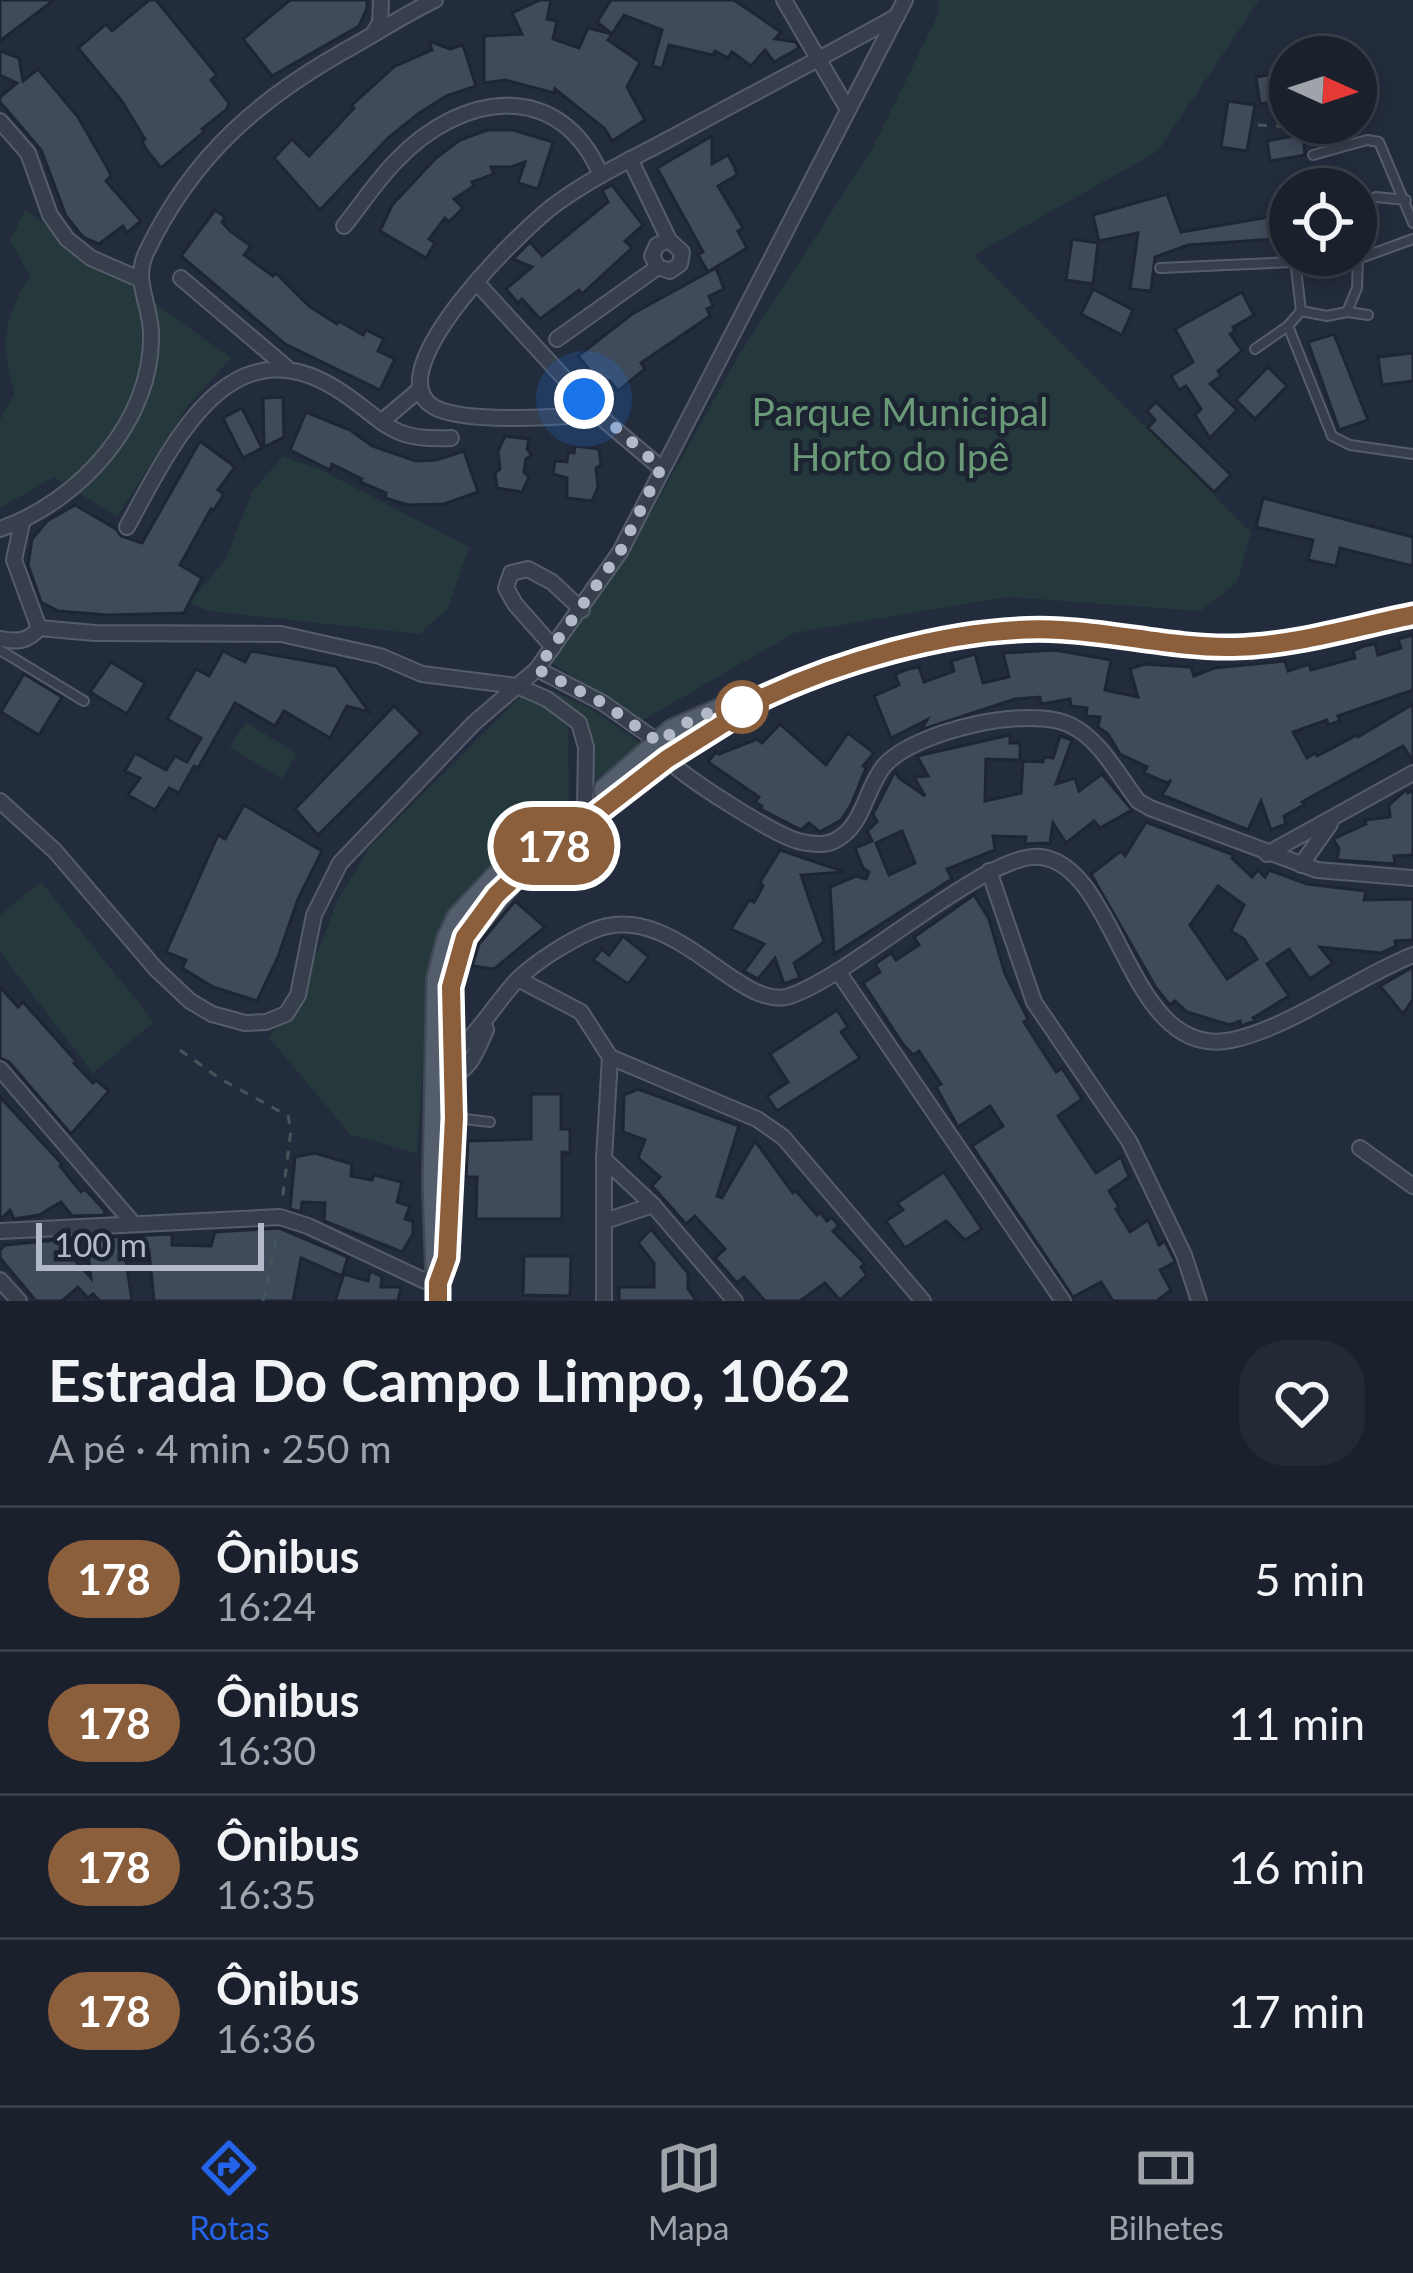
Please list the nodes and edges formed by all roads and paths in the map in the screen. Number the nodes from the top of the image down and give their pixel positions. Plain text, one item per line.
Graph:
1 (381, 0) edge
2 (784, 0) edge
3 (905, 0) edge
4 (421, 2) edge
5 (897, 16) junction
6 (373, 34) junction
7 (819, 59) junction
8 (847, 108) junction
9 (0, 121) edge
10 (1258, 125) dead end
11 (1330, 150) junction
12 (1313, 155) dead end
13 (630, 159) junction
14 (601, 175) junction
15 (1377, 197) edge
16 (1406, 200) junction
17 (1413, 223) edge
18 (344, 226) dead end
19 (1413, 239) edge
20 (669, 240) junction
21 (1377, 252) edge
22 (1269, 262) edge
23 (658, 267) junction
24 (1160, 268) dead end
25 (1297, 276) edge
26 (1357, 276) edge
27 (182, 278) dead end
28 (139, 279) junction
29 (478, 284) junction
30 (1301, 311) junction
31 (1347, 312) junction
32 (1368, 315) dead end
33 (1288, 326) junction
34 (557, 338) dead end
35 (1255, 349) dead end
36 (286, 367) junction
37 (419, 390) junction
38 (597, 414) junction
39 (381, 422) junction
40 (451, 438) dead end
41 (1413, 454) edge
42 (661, 468) junction
43 (22, 523) junction
44 (127, 527) dead end
45 (0, 529) edge
46 (7, 549) edge
47 (582, 610) junction
48 (1413, 615) edge
49 (39, 628) junction
50 (0, 639) edge
51 (553, 647) junction
52 (0, 650) edge
53 (537, 669) junction
54 (517, 686) junction
55 (84, 701) dead end
56 (663, 751) junction
57 (1413, 773) edge
58 (0, 801) edge
59 (585, 807) junction
60 (1333, 819) junction
61 (1267, 854) junction
62 (1301, 865) junction
63 (989, 871) junction
64 (1413, 878) edge
65 (1413, 955) edge
66 (838, 973) junction
67 (518, 979) junction
68 (484, 1023) junction
69 (180, 1050) dead end
70 (610, 1057) junction
71 (446, 1066) junction
72 (0, 1069) edge
73 (454, 1118) junction
74 (490, 1122) dead end
75 (1360, 1148) dead end
76 (604, 1159) junction
77 (1413, 1186) edge
78 (653, 1204) junction
79 (280, 1217) junction
80 (605, 1221) junction
81 (132, 1222) junction
82 (0, 1231) edge
83 (0, 1280) edge
84 (438, 1292) edge
85 (19, 1301) edge
86 (263, 1301) edge
87 (604, 1301) edge
88 (735, 1301) edge
89 (922, 1301) edge
90 (1063, 1301) edge
91 (1199, 1301) edge

1 - 6 street
2 - 7 street
3 - 5 street
4 - 6 street
5 - 7 street
5 - 8 street
6 - 28 street
7 - 8 street
7 - 13 street
8 - 42 street
9 - 28 street
10 - 11 path
11 - 12 lane
11 - 16 lane
13 - 14 street
13 - 20 street
14 - 18 street
14 - 29 street
15 - 16 lane
16 - 17 lane
19 - 21 lane
20 - 23 street
20 - 23 street
22 - 24 lane
23 - 34 street
25 - 30 lane
26 - 31 lane
27 - 36 street
28 - 43 street
29 - 37 street
29 - 38 street
30 - 31 lane
30 - 33 lane
31 - 32 lane
33 - 35 lane
33 - 41 lane
36 - 39 street
36 - 44 street
37 - 38 street
37 - 39 street
38 - 42 street
39 - 40 street
42 - 47 street
43 - 45 street
43 - 46 street
46 - 49 street
47 - 51 street
47 - 51 street
48 - 56 main road
49 - 50 street
49 - 54 street
51 - 53 street
52 - 55 lane
53 - 54 street
53 - 56 street
54 - 58 street
54 - 59 street
56 - 59 main road
56 - 61 street
56 - 71 main road
57 - 60 street
59 - 71 main road
60 - 61 street
60 - 62 street
61 - 62 street
62 - 64 street
63 - 65 street
63 - 66 street
63 - 91 street
66 - 67 street
66 - 90 street
67 - 68 street
67 - 70 street
68 - 71 street
68 - 71 street
69 - 79 path
70 - 76 street
70 - 89 street
71 - 73 main road
71 - 84 main road
72 - 81 street
73 - 74 lane
73 - 84 main road
75 - 77 street
76 - 78 street
76 - 80 street
78 - 80 street
78 - 88 street
79 - 81 street
79 - 84 street
79 - 86 path
80 - 87 street
81 - 82 street
83 - 85 street

